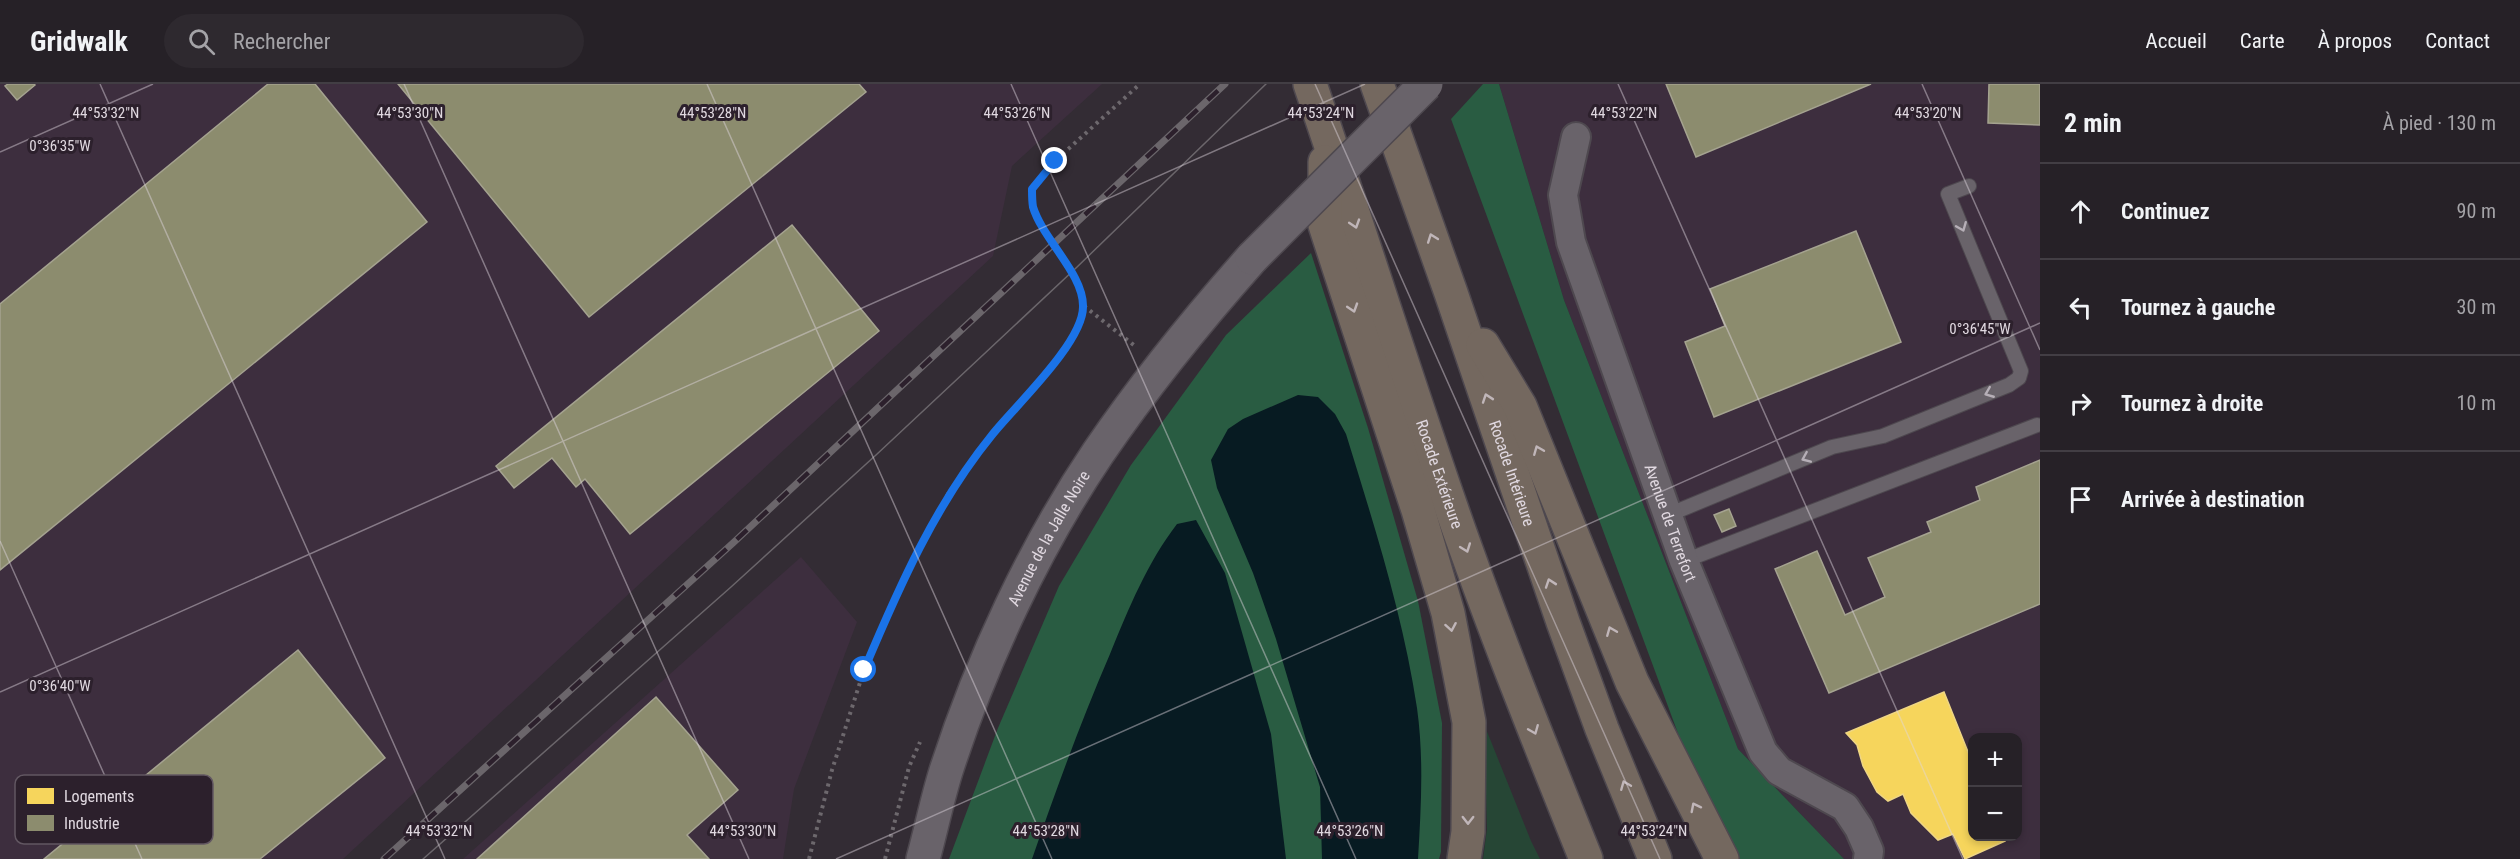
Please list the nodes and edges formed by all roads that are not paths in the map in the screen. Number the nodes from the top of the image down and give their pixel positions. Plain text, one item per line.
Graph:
1 (1310, 84) edge
2 (1377, 84) edge
3 (1426, 84) edge
4 (1325, 128) junction
5 (1576, 137) dead end
6 (1969, 186) dead end
7 (1451, 293) junction
8 (2037, 425) dead end
9 (1668, 515) junction
10 (1684, 561) junction
11 (923, 859) edge
12 (1464, 859) edge
13 (1586, 859) edge
14 (1655, 859) edge
15 (1722, 859) edge
16 (1868, 859) edge

1 - 4 highway, Rocade Extérieure
7 -> 2 highway, Rocade Intérieure
3 - 11 main road, Avenue de la Jalle Noire, bridge
4 -> 12 highway
4 -> 13 highway, Rocade Extérieure
5 - 9 street, Avenue de Terrefort
6 -> 9 lane
14 -> 7 highway, Rocade Intérieure
15 -> 7 highway
8 - 10 lane
9 - 10 street, Avenue de Terrefort
10 - 16 street, Avenue de Terrefort

